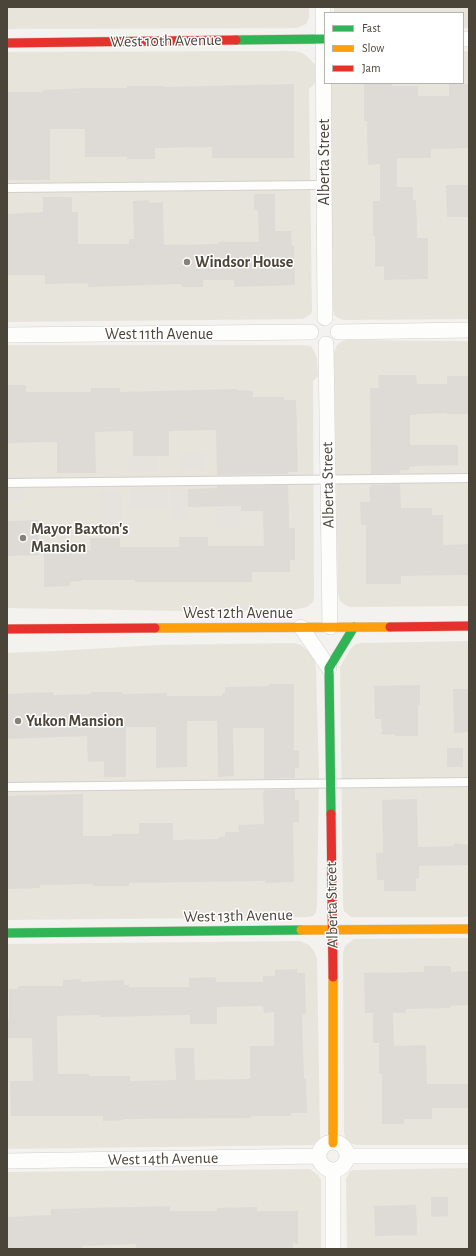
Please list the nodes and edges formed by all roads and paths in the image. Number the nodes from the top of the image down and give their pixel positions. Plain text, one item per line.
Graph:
1 (323, 7) edge
2 (324, 40) edge
3 (7, 43) edge
4 (324, 185) junction
5 (7, 188) edge
6 (325, 318) junction
7 (469, 330) edge
8 (311, 332) junction
9 (338, 332) junction
10 (7, 335) edge
11 (326, 344) junction
12 (469, 478) edge
13 (328, 480) junction
14 (7, 483) edge
15 (469, 626) edge
16 (301, 627) junction
17 (330, 627) junction
18 (354, 627) junction
19 (7, 629) edge
20 (329, 668) junction
21 (469, 782) edge
22 (330, 784) junction
23 (7, 787) edge
24 (469, 929) edge
25 (332, 930) junction
26 (7, 933) edge
27 (333, 1143) junction
28 (319, 1156) junction
29 (347, 1156) junction
30 (469, 1156) edge
31 (7, 1161) edge
32 (333, 1170) junction
33 (333, 1249) edge

1 - 2 street, Alberta Street
2 - 3 street, West 10th Avenue
2 - 4 street, Alberta Street
4 - 5 lane
4 - 6 street, Alberta Street
6 - 8 street
6 - 9 street
7 - 9 street
8 - 10 street, West 11th Avenue
8 - 11 street
9 - 11 street
11 - 13 street, Alberta Street
12 - 13 lane
13 - 14 lane
13 - 17 street, Alberta Street
15 - 18 street, West 12th Avenue
16 - 17 street, West 12th Avenue
16 - 19 street, West 12th Avenue
16 - 20 street
17 - 18 street, West 12th Avenue
18 - 20 street
20 - 22 street, Alberta Street
21 - 22 lane
22 - 23 lane
22 - 25 street, Alberta Street
24 - 25 street, West 13th Avenue
25 - 26 street, West 13th Avenue
25 - 27 street, Alberta Street
27 - 28 street
27 - 29 street
28 - 31 street, West 14th Avenue
28 - 32 street
29 - 30 street
29 - 32 street
32 - 33 street

